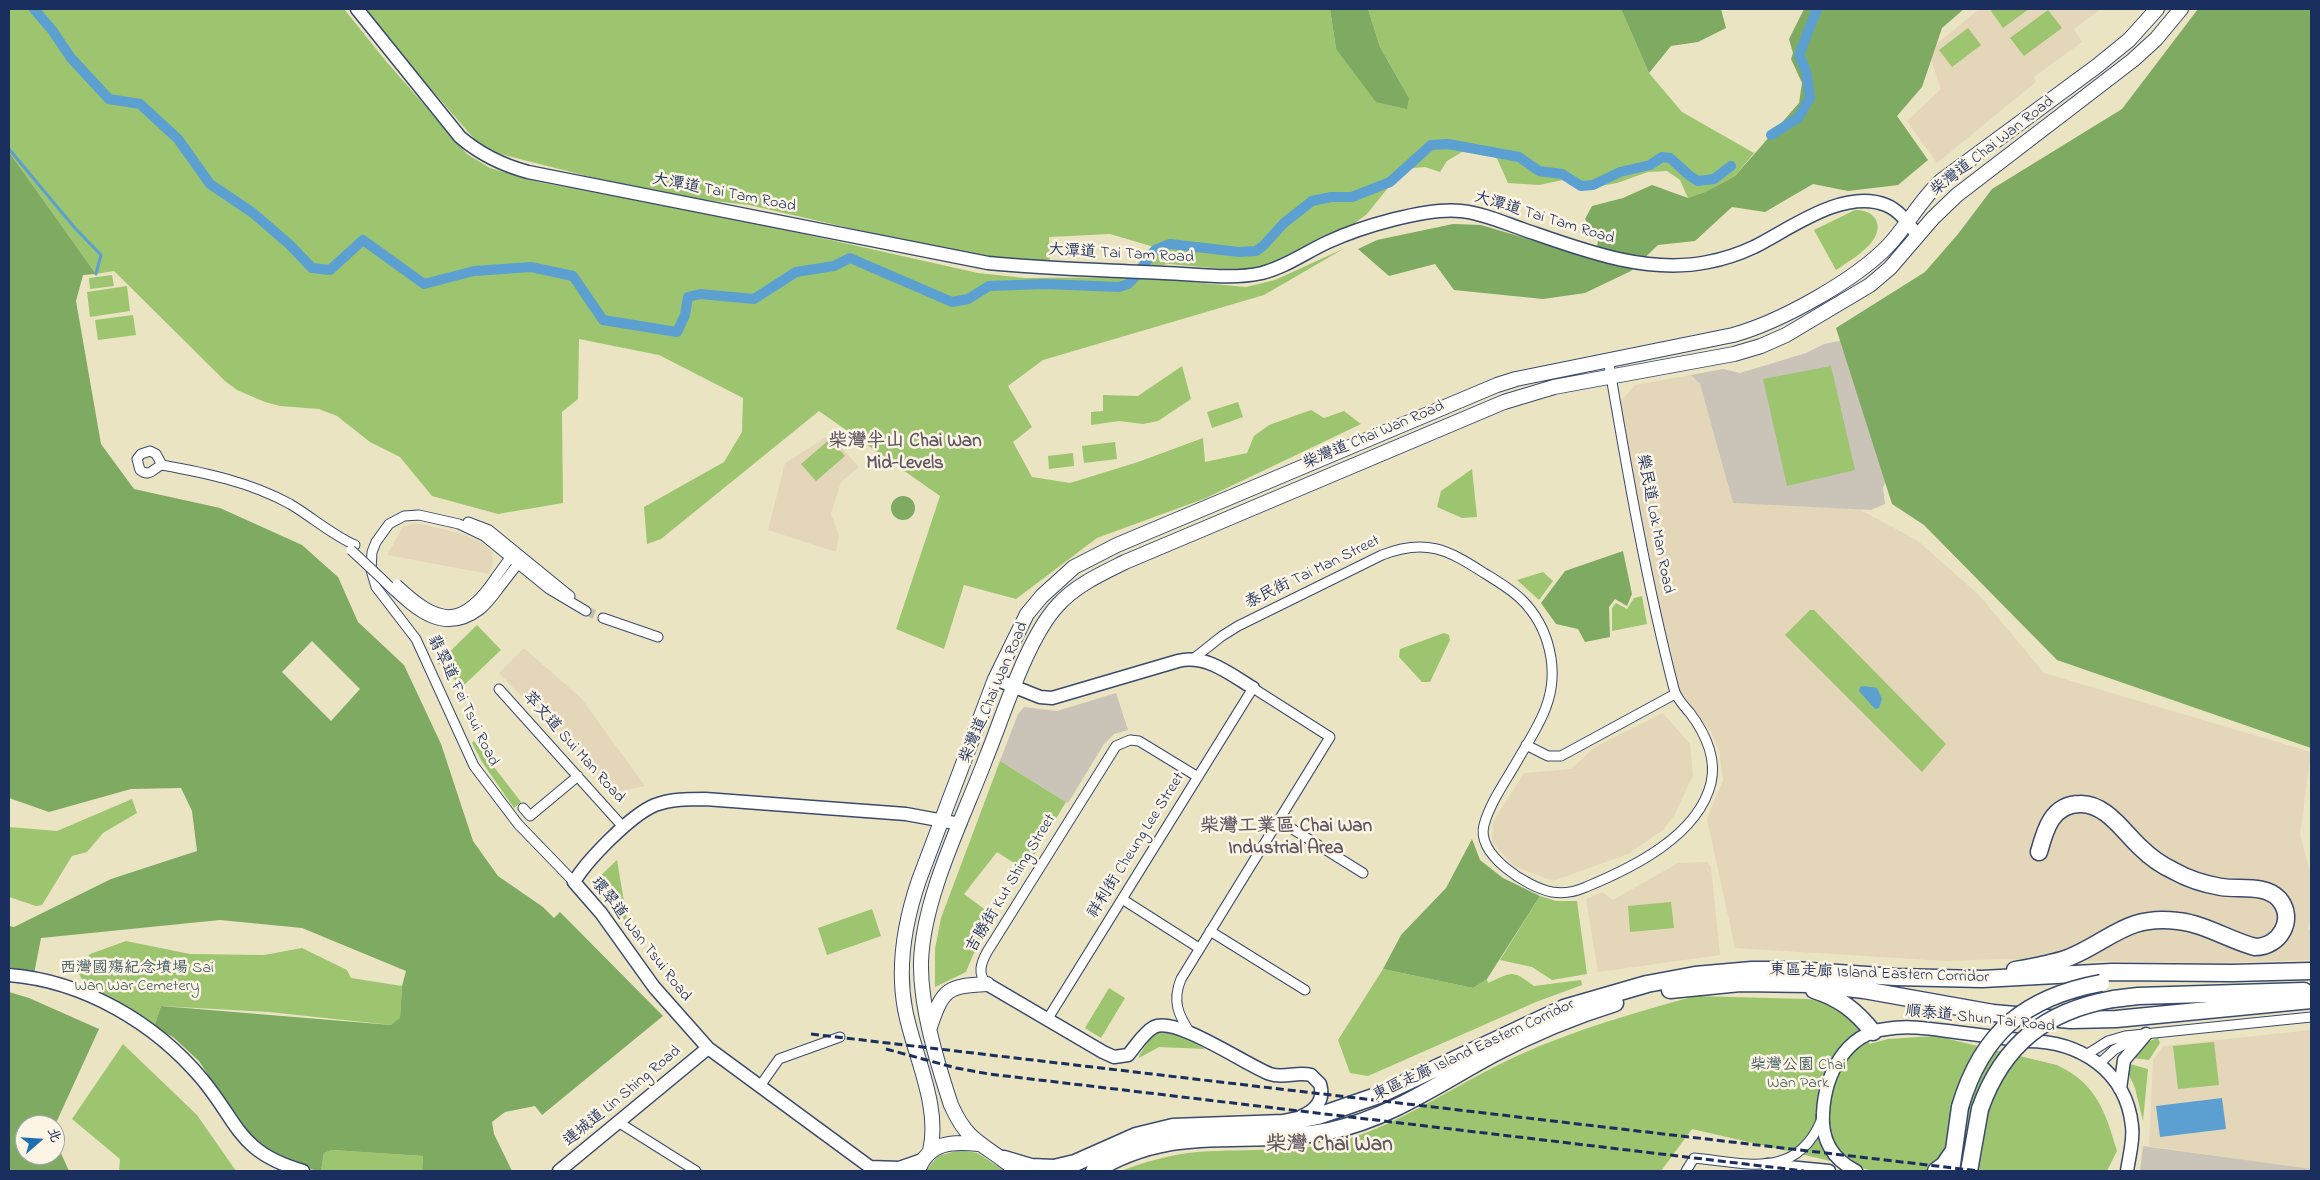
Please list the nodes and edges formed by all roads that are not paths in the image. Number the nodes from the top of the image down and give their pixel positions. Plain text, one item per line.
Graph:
1 (357, 9) edge
2 (2157, 9) edge
3 (2181, 9) edge
4 (1907, 222) junction
5 (1917, 235) junction
6 (1608, 359) junction
7 (1611, 376) junction
8 (164, 466) dead end
9 (516, 558) junction
10 (587, 608) tunnel mouth
11 (606, 617) tunnel mouth
12 (658, 637) dead end
13 (1193, 659) junction
14 (995, 679) junction
15 (1015, 687) junction
16 (1253, 688) junction
17 (499, 689) dead end
18 (1675, 694) junction
19 (1526, 745) junction
20 (578, 776) junction
21 (1198, 777) junction
22 (523, 808) dead end
23 (942, 819) junction
24 (1278, 820) junction
25 (960, 824) junction
26 (624, 828) junction
27 (2039, 852) dead end
28 (1363, 873) dead end
29 (574, 882) junction
30 (1122, 899) junction
31 (1210, 931) junction
32 (1199, 948) junction
33 (2311, 972) edge
34 (2232, 973) junction
35 (9, 975) edge
36 (1947, 978) junction
37 (1778, 982) junction
38 (987, 984) junction
39 (1306, 990) dead end
40 (2311, 990) edge
41 (2311, 1000) edge
42 (2311, 1017) edge
43 (1046, 1020) junction
44 (930, 1027) junction
45 (1873, 1032) junction
46 (1192, 1034) junction
47 (2146, 1034) junction
48 (840, 1037) dead end
49 (708, 1048) junction
50 (2086, 1055) junction
51 (2099, 1064) junction
52 (760, 1086) junction
53 (2120, 1089) junction
54 (1822, 1118) junction
55 (618, 1122) junction
56 (1283, 1123) junction
57 (979, 1144) junction
58 (1953, 1152) junction
59 (1004, 1160) junction
60 (923, 1161) edge
61 (1767, 1165) junction
62 (871, 1169) edge
63 (303, 1171) edge
64 (559, 1171) edge
65 (696, 1171) edge
66 (1016, 1171) edge
67 (1094, 1171) edge
68 (1686, 1171) edge
69 (1829, 1171) edge
70 (1856, 1171) edge
71 (1936, 1171) edge
72 (1951, 1171) edge
73 (1970, 1171) edge
74 (2127, 1171) edge

1 - 4 street, 大潭道 Tai Tam Road
2 - 4 main road, 柴灣道 Chai Wan Road
3 - 5 main road, 柴灣道 Chai Wan Road
4 - 5 street, 大潭道 Tai Tam Road
4 - 6 main road, 柴灣道 Chai Wan Road
5 - 7 main road, 柴灣道 Chai Wan Road
6 - 7 street, 樂民道 Lok Man Road
6 - 14 main road, 柴灣道 Chai Wan Road
7 - 15 main road, 柴灣道 Chai Wan Road
7 - 18 street, 樂民道 Lok Man Road
8 - 9 street, bridge
9 - 10 street, 翡翠道 Fei Tsui Road
9 - 29 street, 翡翠道 Fei Tsui Road
11 - 12 street
13 - 15 street
13 - 16 street
13 - 19 street, 泰民街 Tai Man Street
14 - 15 street
14 - 23 main road, 柴灣道 Chai Wan Road
15 - 25 main road, 柴灣道 Chai Wan Road
16 - 21 street, 祥利街 Cheung Lee Street
16 - 24 street
17 - 20 street, 萃文道 Sui Man Road
18 - 19 street
18 - 19 street, 泰民街 Tai Man Street
20 - 22 street
20 - 26 street, 萃文道 Sui Man Road
21 - 30 street, 祥利街 Cheung Lee Street
21 - 38 street, 吉勝街 Kut Shing Street
23 - 25 street, 環翠道 Wan Tsui Road
23 - 26 street, 環翠道 Wan Tsui Road
23 - 60 main road, 柴灣道 Chai Wan Road
24 - 28 street
24 - 31 street
25 - 44 main road, 柴灣道 Chai Wan Road
26 - 29 street, 環翠道 Wan Tsui Road
27 - 36 highway
29 - 49 street, 環翠道 Wan Tsui Road
30 - 32 street
30 - 43 street, 祥利街 Cheung Lee Street
31 - 32 street
31 - 39 street
32 - 46 street
33 - 34 highway, 東區走廊 Island Eastern Corridor
34 - 36 highway, 東區走廊 Island Eastern Corridor
34 - 58 highway, bridge
35 - 63 street
36 - 56 highway, 東區走廊 Island Eastern Corridor
37 - 41 highway, 東區走廊 Island Eastern Corridor
37 - 45 highway
37 - 67 highway, 東區走廊 Island Eastern Corridor
38 - 43 street
38 - 44 main road
40 - 73 highway, bridge
42 - 47 street
43 - 46 street
44 - 57 main road, 柴灣道 Chai Wan Road
45 - 50 street, 順泰道 Shun Tai Road
45 - 54 street, 順泰道 Shun Tai Road
46 - 56 street
47 - 50 street
47 - 51 street
47 - 53 street
48 - 52 street
49 - 52 street, 環翠道 Wan Tsui Road
49 - 55 street, 連城道 Lin Shing Road
50 - 51 street, 順泰道 Shun Tai Road
51 - 53 street, 順泰道 Shun Tai Road
52 - 62 street, 環翠道 Wan Tsui Road
53 - 74 street, 順泰道 Shun Tai Road
54 - 61 street
54 - 70 street
55 - 64 street, 連城道 Lin Shing Road
55 - 65 street
56 - 59 highway, 東區走廊 Island Eastern Corridor
57 - 59 main road, 柴灣道 Chai Wan Road
57 - 60 main road
58 - 71 highway
58 - 72 highway
59 - 66 main road, 柴灣道 Chai Wan Road
60 - 62 street, 環翠道 Wan Tsui Road
61 - 68 street
61 - 69 street

